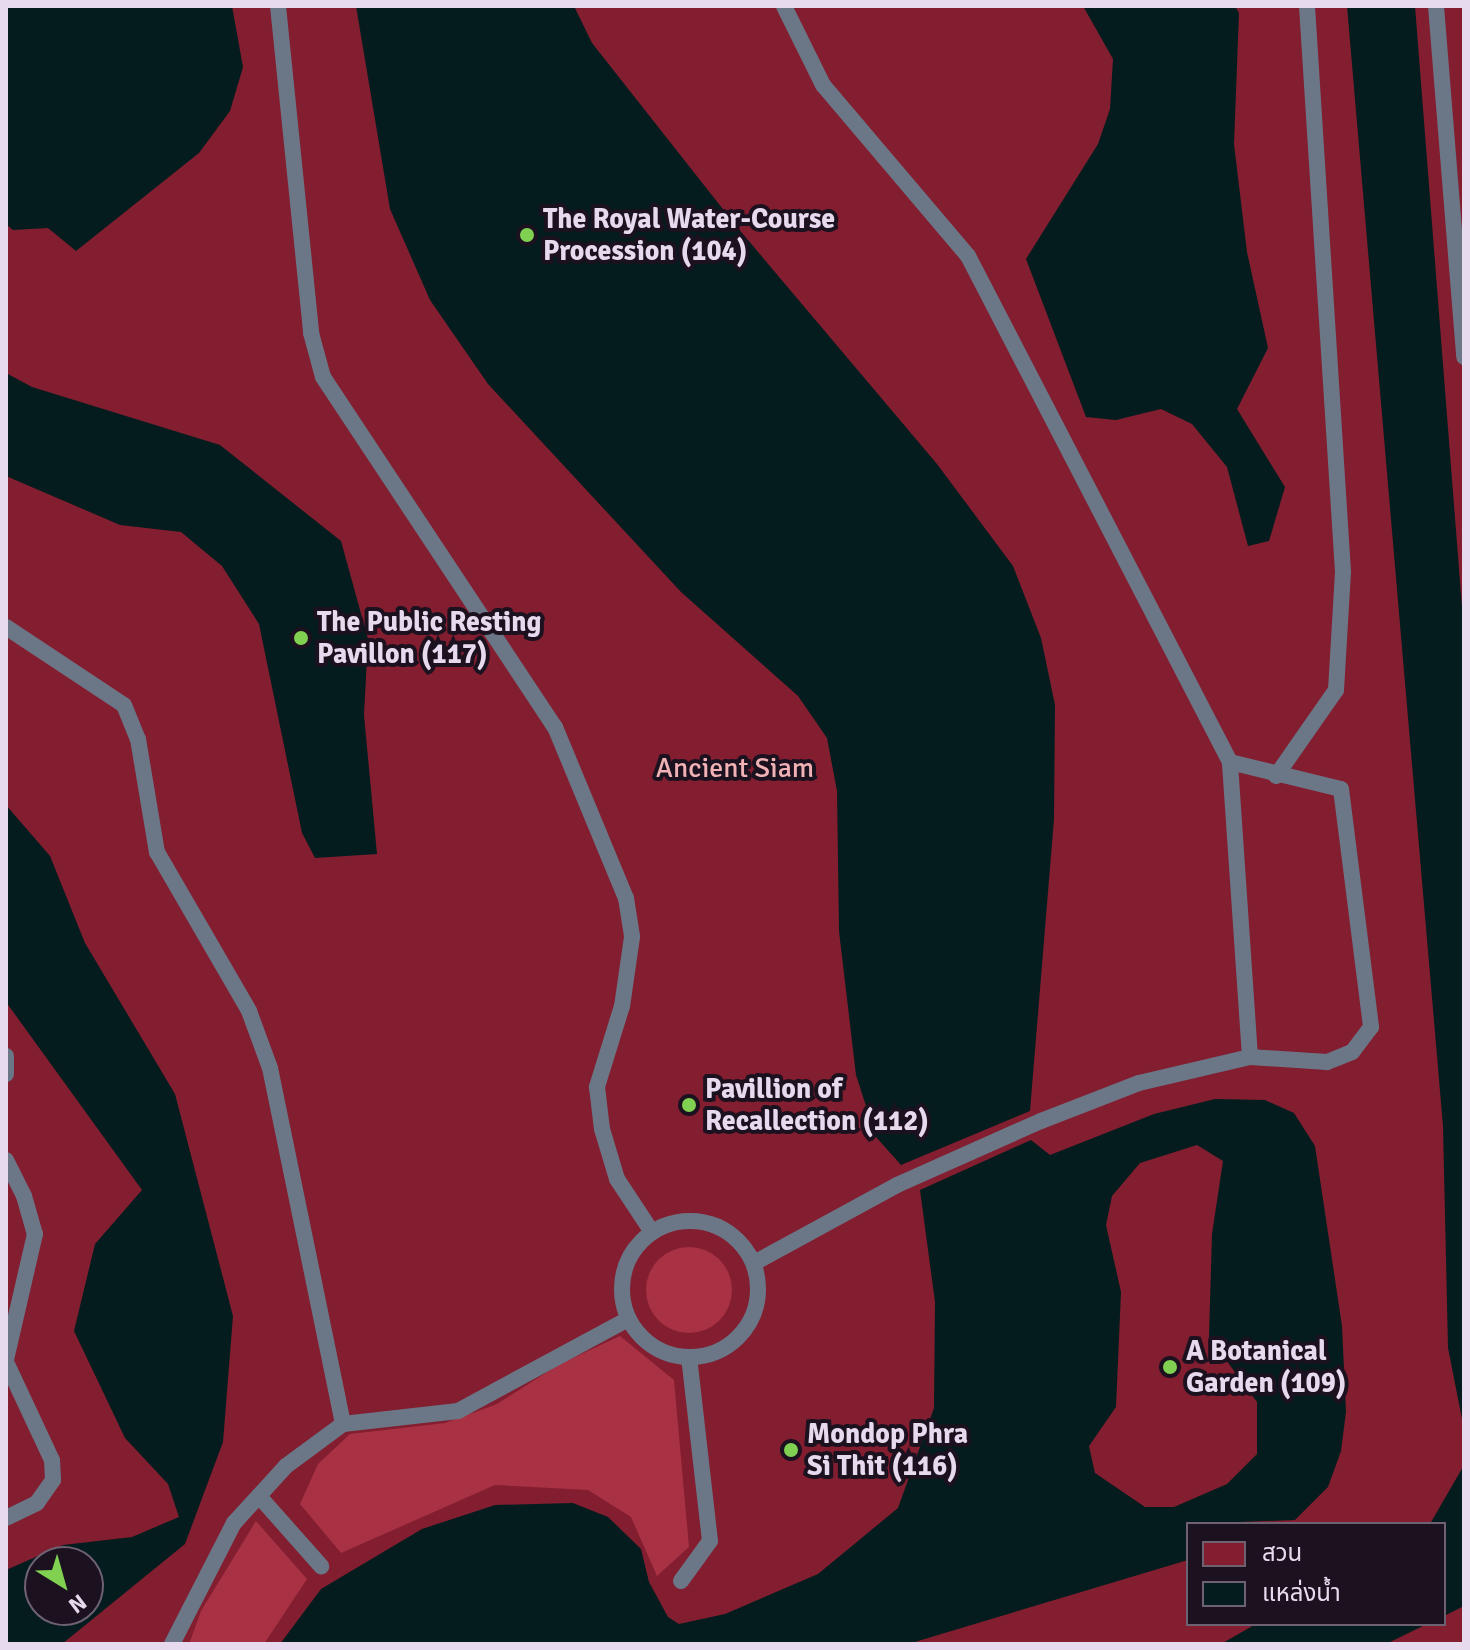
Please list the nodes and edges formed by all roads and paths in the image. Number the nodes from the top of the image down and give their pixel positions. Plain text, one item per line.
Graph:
1 (278, 6) edge
2 (784, 6) edge
3 (1307, 6) edge
4 (1436, 6) edge
5 (1464, 357) edge
6 (6, 627) edge
7 (1230, 762) junction
8 (1276, 776) junction
9 (6, 1056) edge
10 (1250, 1057) junction
11 (6, 1074) edge
12 (6, 1160) edge
13 (652, 1232) junction
14 (754, 1263) junction
15 (628, 1319) junction
16 (689, 1357) junction
17 (6, 1361) edge
18 (343, 1424) junction
19 (259, 1496) junction
20 (6, 1518) edge
21 (321, 1566) dead end
22 (681, 1581) dead end
23 (172, 1644) edge

1 - 13 lane
2 - 7 lane
3 - 8 lane
4 - 5 lane
6 - 18 lane
7 - 8 lane
7 - 10 lane
8 - 10 lane
9 - 11 lane
10 - 14 lane
12 - 17 lane
13 - 14 lane
13 - 15 lane
14 - 16 lane
15 - 16 lane
15 - 18 lane
16 - 22 lane
17 - 20 lane
18 - 19 lane
19 - 21 lane
19 - 23 lane

